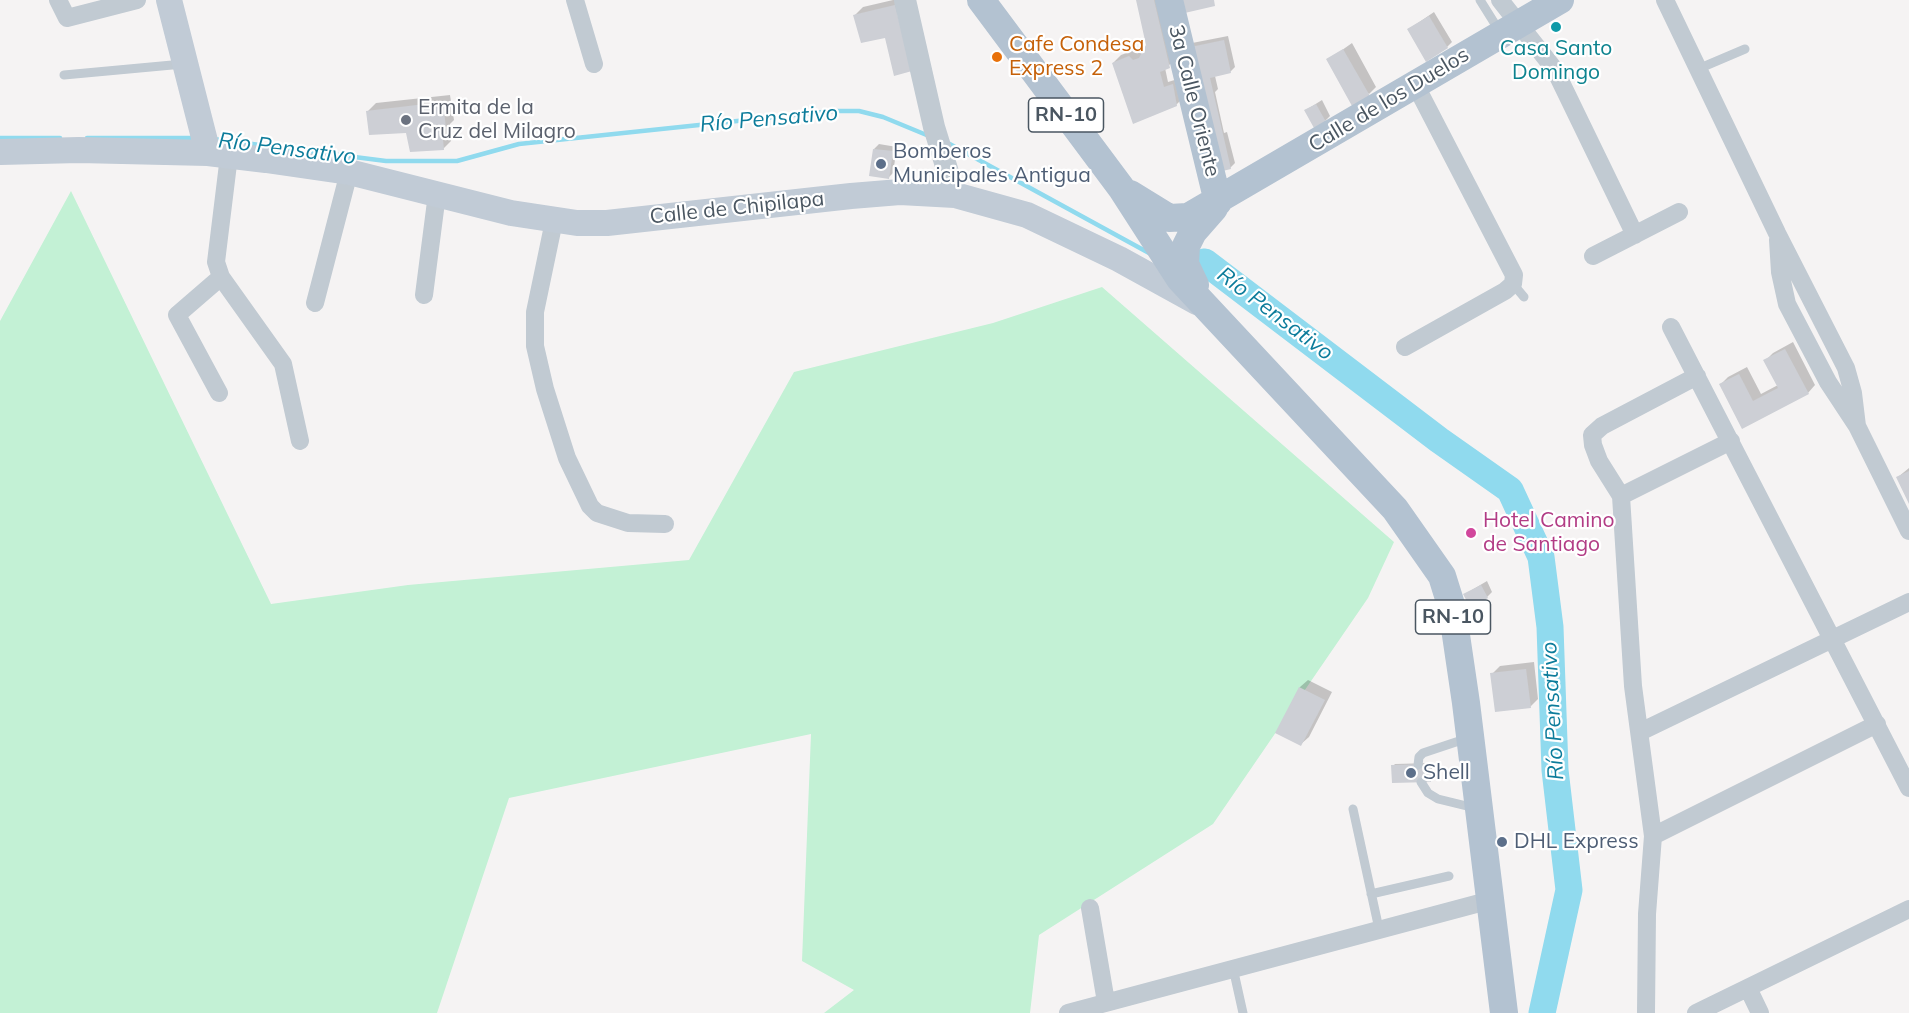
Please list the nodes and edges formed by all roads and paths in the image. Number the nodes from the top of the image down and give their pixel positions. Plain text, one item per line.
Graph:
1 (58, 0) edge
2 (137, 0) edge
3 (169, 0) edge
4 (575, 0) edge
5 (905, 0) edge
6 (981, 0) edge
7 (1169, 0) edge
8 (1480, 0) edge
9 (1500, 0) edge
10 (1560, 0) edge
11 (1665, 0) edge
12 (1509, 29) junction
13 (1745, 49) dead end
14 (185, 64) junction
15 (594, 64) dead end
16 (1698, 69) junction
17 (64, 75) dead end
18 (1414, 84) junction
19 (216, 147) junction
20 (0, 152) edge
21 (349, 172) junction
22 (1122, 189) junction
23 (437, 194) junction
24 (955, 195) junction
25 (1218, 202) junction
26 (1679, 212) dead end
27 (554, 221) junction
28 (1635, 235) junction
29 (1174, 255) junction
30 (1593, 256) dead end
31 (221, 277) junction
32 (424, 295) dead end
33 (315, 303) dead end
34 (1208, 309) junction
35 (1671, 327) dead end
36 (1405, 347) dead end
37 (1697, 376) junction
38 (219, 393) dead end
39 (300, 441) dead end
40 (1731, 441) junction
41 (1621, 496) junction
42 (665, 524) dead end
43 (1909, 531) edge
44 (1909, 602) edge
45 (1834, 638) junction
46 (1877, 724) junction
47 (1640, 732) junction
48 (1470, 738) junction
49 (1418, 765) dead end
50 (1421, 782) dead end
51 (1909, 788) edge
52 (1353, 808) dead end
53 (1480, 809) junction
54 (1653, 836) junction
55 (1449, 876) dead end
56 (1371, 894) junction
57 (1491, 900) junction
58 (1090, 908) dead end
59 (1909, 909) edge
60 (1379, 929) junction
61 (1233, 968) junction
62 (1748, 988) junction
63 (1106, 1002) junction
64 (1125, 1005) edge
65 (1068, 1013) edge
66 (1243, 1013) edge
67 (1504, 1013) edge
68 (1646, 1013) edge
69 (1696, 1013) edge
70 (1760, 1013) edge

1 - 2 street
3 - 14 main road
4 - 15 street
5 - 24 street
6 - 22 main road, RN-10
7 - 25 main road, 3a Calle Oriente
8 - 12 lane
9 - 12 street
10 - 12 main road, Calle de los Duelos
11 - 16 street
12 - 18 main road, Calle de los Duelos
12 - 28 street
13 - 16 lane
14 - 17 lane
14 - 19 main road
16 - 43 street
18 - 25 main road, Calle de los Duelos
18 - 36 street
19 - 20 main road, Calle de Chipilapa / RN-10
19 - 21 main road, Calle de Chipilapa / RN-10
19 - 31 street
21 - 23 main road, Calle de Chipilapa / RN-10
21 - 33 street
22 - 25 main road, Calle de los Duelos
22 - 29 main road, RN-10
23 - 27 main road, Calle de Chipilapa / RN-10
23 - 32 street
24 - 27 main road, Calle de Chipilapa / RN-10
24 - 34 main road, Calle de Chipilapa / RN-10
25 - 29 main road, Calle de los Duelos
26 - 28 street
27 - 42 street
28 - 30 street
29 - 34 main road, RN-10
31 - 38 street
31 - 39 street
34 - 48 main road, RN-10
35 - 37 street
37 - 40 street
37 - 41 street
40 - 41 street
40 - 45 street
41 - 47 street
44 - 45 street
45 - 46 street
45 - 47 street
46 - 51 street
46 - 54 street
47 - 54 street
48 - 49 lane
48 - 53 main road, RN-10
50 - 53 lane
52 - 56 lane
53 - 57 main road, RN-10
54 - 68 street
55 - 56 lane
56 - 60 lane
57 - 60 street
57 - 67 main road, RN-10
58 - 63 street
59 - 62 street
60 - 61 street
61 - 64 street
61 - 66 lane
62 - 69 street
62 - 70 street
63 - 64 street
63 - 65 street

